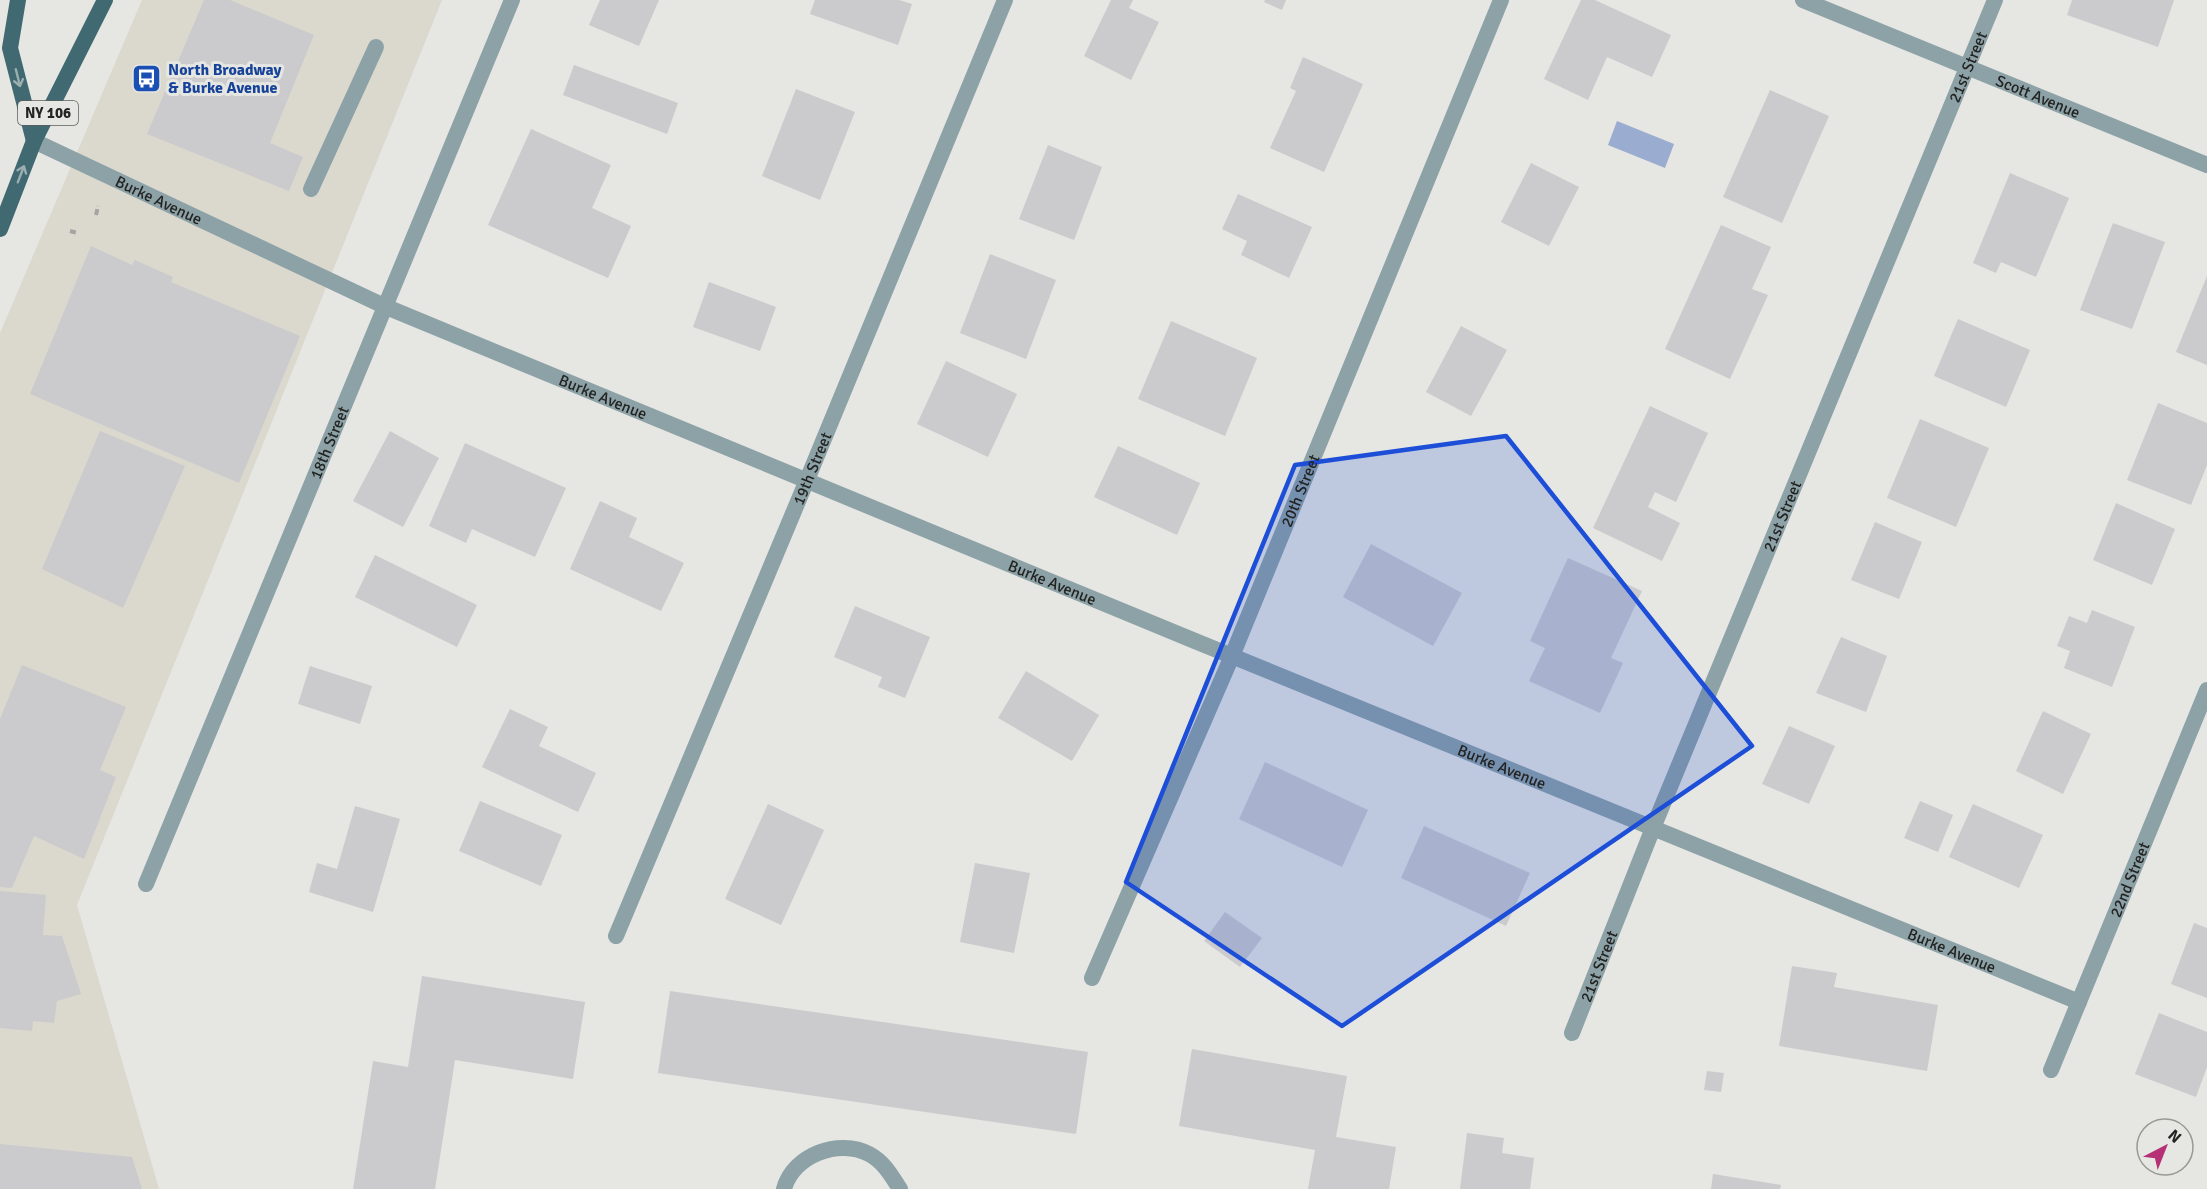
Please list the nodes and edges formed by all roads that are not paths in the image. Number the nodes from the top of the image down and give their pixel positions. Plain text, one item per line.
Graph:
1 (18, 0) edge
2 (105, 0) edge
3 (512, 0) edge
4 (1005, 0) edge
5 (1501, 0) edge
6 (1803, 0) edge
7 (1995, 0) edge
8 (376, 47) dead end
9 (1967, 68) junction
10 (34, 141) junction
11 (2207, 165) edge
12 (311, 189) dead end
13 (0, 229) edge
14 (384, 306) junction
15 (807, 480) junction
16 (1232, 656) junction
17 (2207, 690) edge
18 (1653, 828) junction
19 (146, 884) dead end
20 (616, 936) dead end
21 (1092, 978) dead end
22 (2079, 1002) junction
23 (1572, 1033) dead end
24 (2050, 1070) dead end
25 (784, 1189) edge
26 (900, 1189) edge

1 -> 10 main road
2 - 10 main road, NY 106
3 - 14 street, 18th Street
4 - 15 street, 19th Street
5 - 16 street, 20th Street
6 - 9 street, Scott Avenue
7 - 9 street, 21st Street
8 - 12 street
9 - 11 street, Scott Avenue
9 - 18 street, 21st Street
13 -> 10 main road, NY 106
10 - 14 street, Burke Avenue
14 - 15 street, Burke Avenue
14 - 19 street, 18th Street
15 - 16 street, Burke Avenue
15 - 20 street, 19th Street
16 - 18 street, Burke Avenue
16 - 21 street, 20th Street
17 - 22 street, 22nd Street
18 - 22 street, Burke Avenue
18 - 23 street, 21st Street
22 - 24 street, 22nd Street
25 - 26 street

